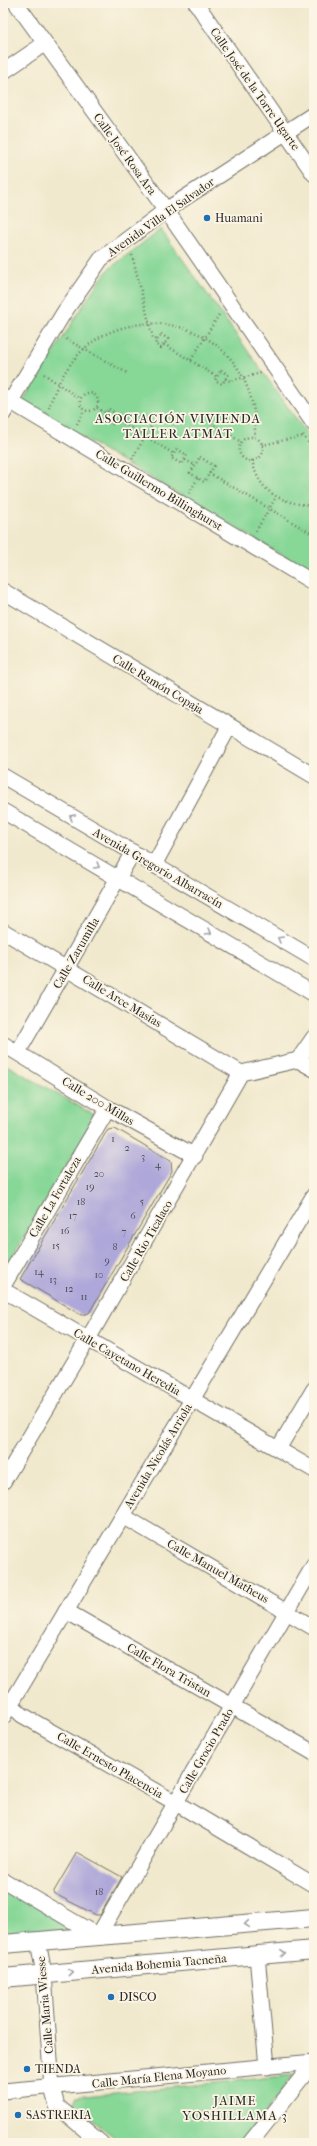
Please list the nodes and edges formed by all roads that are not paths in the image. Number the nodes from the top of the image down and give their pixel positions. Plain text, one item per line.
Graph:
1 (16, 3) edge
2 (196, 3) edge
3 (44, 44) junction
4 (3, 72) edge
5 (314, 114) edge
6 (285, 133) junction
7 (314, 174) edge
8 (166, 210) junction
9 (5, 404) edge
10 (314, 424) edge
11 (314, 583) edge
12 (3, 591) edge
13 (229, 727) junction
14 (3, 776) edge
15 (314, 776) edge
16 (3, 811) edge
17 (133, 852) junction
18 (154, 865) junction
19 (118, 879) junction
20 (3, 931) edge
21 (314, 959) edge
22 (68, 968) junction
23 (314, 994) edge
24 (314, 1036) edge
25 (3, 1044) edge
26 (18, 1052) junction
27 (298, 1060) junction
28 (314, 1069) edge
29 (241, 1073) junction
30 (108, 1108) junction
31 (195, 1156) junction
32 (314, 1195) edge
33 (3, 1286) edge
34 (3, 1290) edge
35 (88, 1339) junction
36 (314, 1389) edge
37 (192, 1399) junction
38 (278, 1449) junction
39 (314, 1470) edge
40 (3, 1482) edge
41 (123, 1516) junction
42 (314, 1565) edge
43 (66, 1611) junction
44 (287, 1611) junction
45 (314, 1628) edge
46 (6, 1706) edge
47 (232, 1706) junction
48 (314, 1753) edge
49 (176, 1803) junction
50 (3, 1880) edge
51 (314, 1885) edge
52 (314, 1918) edge
53 (98, 1936) junction
54 (38, 1942) junction
55 (3, 1944) edge
56 (314, 1950) edge
57 (257, 1955) junction
58 (44, 1974) junction
59 (3, 1978) edge
60 (314, 2062) edge
61 (267, 2067) junction
62 (52, 2088) junction
63 (3, 2091) edge
64 (101, 2143) edge
65 (250, 2143) edge

1 - 3 street, Calle José Rosa Ara
2 - 6 street, Calle José de la Torre Ugarte
3 - 4 street
3 - 8 street, Calle José Rosa Ara
5 - 6 street, Avenida Villa El Salvador
6 - 7 street, Calle José de la Torre Ugarte
6 - 8 street, Avenida Villa El Salvador
8 - 9 street, Avenida Villa El Salvador
8 - 10 street, Calle José Rosa Ara
9 - 11 street, Calle Guillermo Billinghurst
12 - 13 street, Calle Ramón Copaja
13 - 15 street, Calle Ramón Copaja
13 - 18 street
17 -> 14 street, Avenida Gregorio Albarracín
16 -> 19 street
17 - 18 street, Avenida Gregorio Albarracín
17 - 19 street, Calle Zarumilla
21 -> 18 street, Avenida Gregorio Albarracín
19 - 22 street, Calle Zarumilla
19 -> 23 street
20 - 22 street, Calle Arce Masías
22 - 26 street, Calle Zarumilla
22 - 29 street, Calle Arce Masías
24 - 27 street
25 - 26 street, Calle 200 Millas
26 - 30 street, Calle 200 Millas
27 - 28 street
27 - 29 street
29 - 31 street, Calle Rio Ticalaco
30 - 31 street, Calle 200 Millas
30 - 33 street, Calle La Fortaleza
31 - 35 street, Calle Rio Ticalaco
32 - 37 street, Avenida Nicolás Arriola
34 - 35 street, Calle Cayetano Heredia
35 - 37 street, Calle Cayetano Heredia
35 - 40 street, Calle Rio Ticalaco
36 - 38 street
37 - 38 street, Calle Cayetano Heredia
37 - 41 street, Avenida Nicolás Arriola
38 - 39 street, Calle Cayetano Heredia
41 - 43 street, Avenida Nicolás Arriola
41 - 44 street, Calle Manuel Matheus
42 - 44 street, Calle Grocio Prado
43 - 46 street, Avenida Nicolás Arriola
43 - 47 street, Calle Flora Tristan
44 - 45 street, Calle Manuel Matheus
44 - 47 street, Calle Grocio Prado
46 - 49 street, Calle Ernesto Placencia
47 - 48 street, Calle Flora Tristan
47 - 49 street, Calle Grocio Prado
49 - 51 street, Calle Ernesto Placencia
49 - 53 street, Calle Grocio Prado
50 - 53 street
52 -> 53 main road
53 - 54 main road
54 - 55 main road
54 - 58 street, Calle Maria Wiesse
57 -> 56 main road, Avenida Bohemia Tacneña
58 -> 57 main road, Avenida Bohemia Tacneña
57 - 61 street
58 - 59 main road, Avenida Bohemia Tacneña
58 - 62 street, Calle Maria Wiesse
60 - 61 street, Calle María Elena Moyano
60 - 65 street
61 - 62 street, Calle María Elena Moyano
62 - 63 street, Calle María Elena Moyano
62 - 64 street, Calle Maria Wiesse

